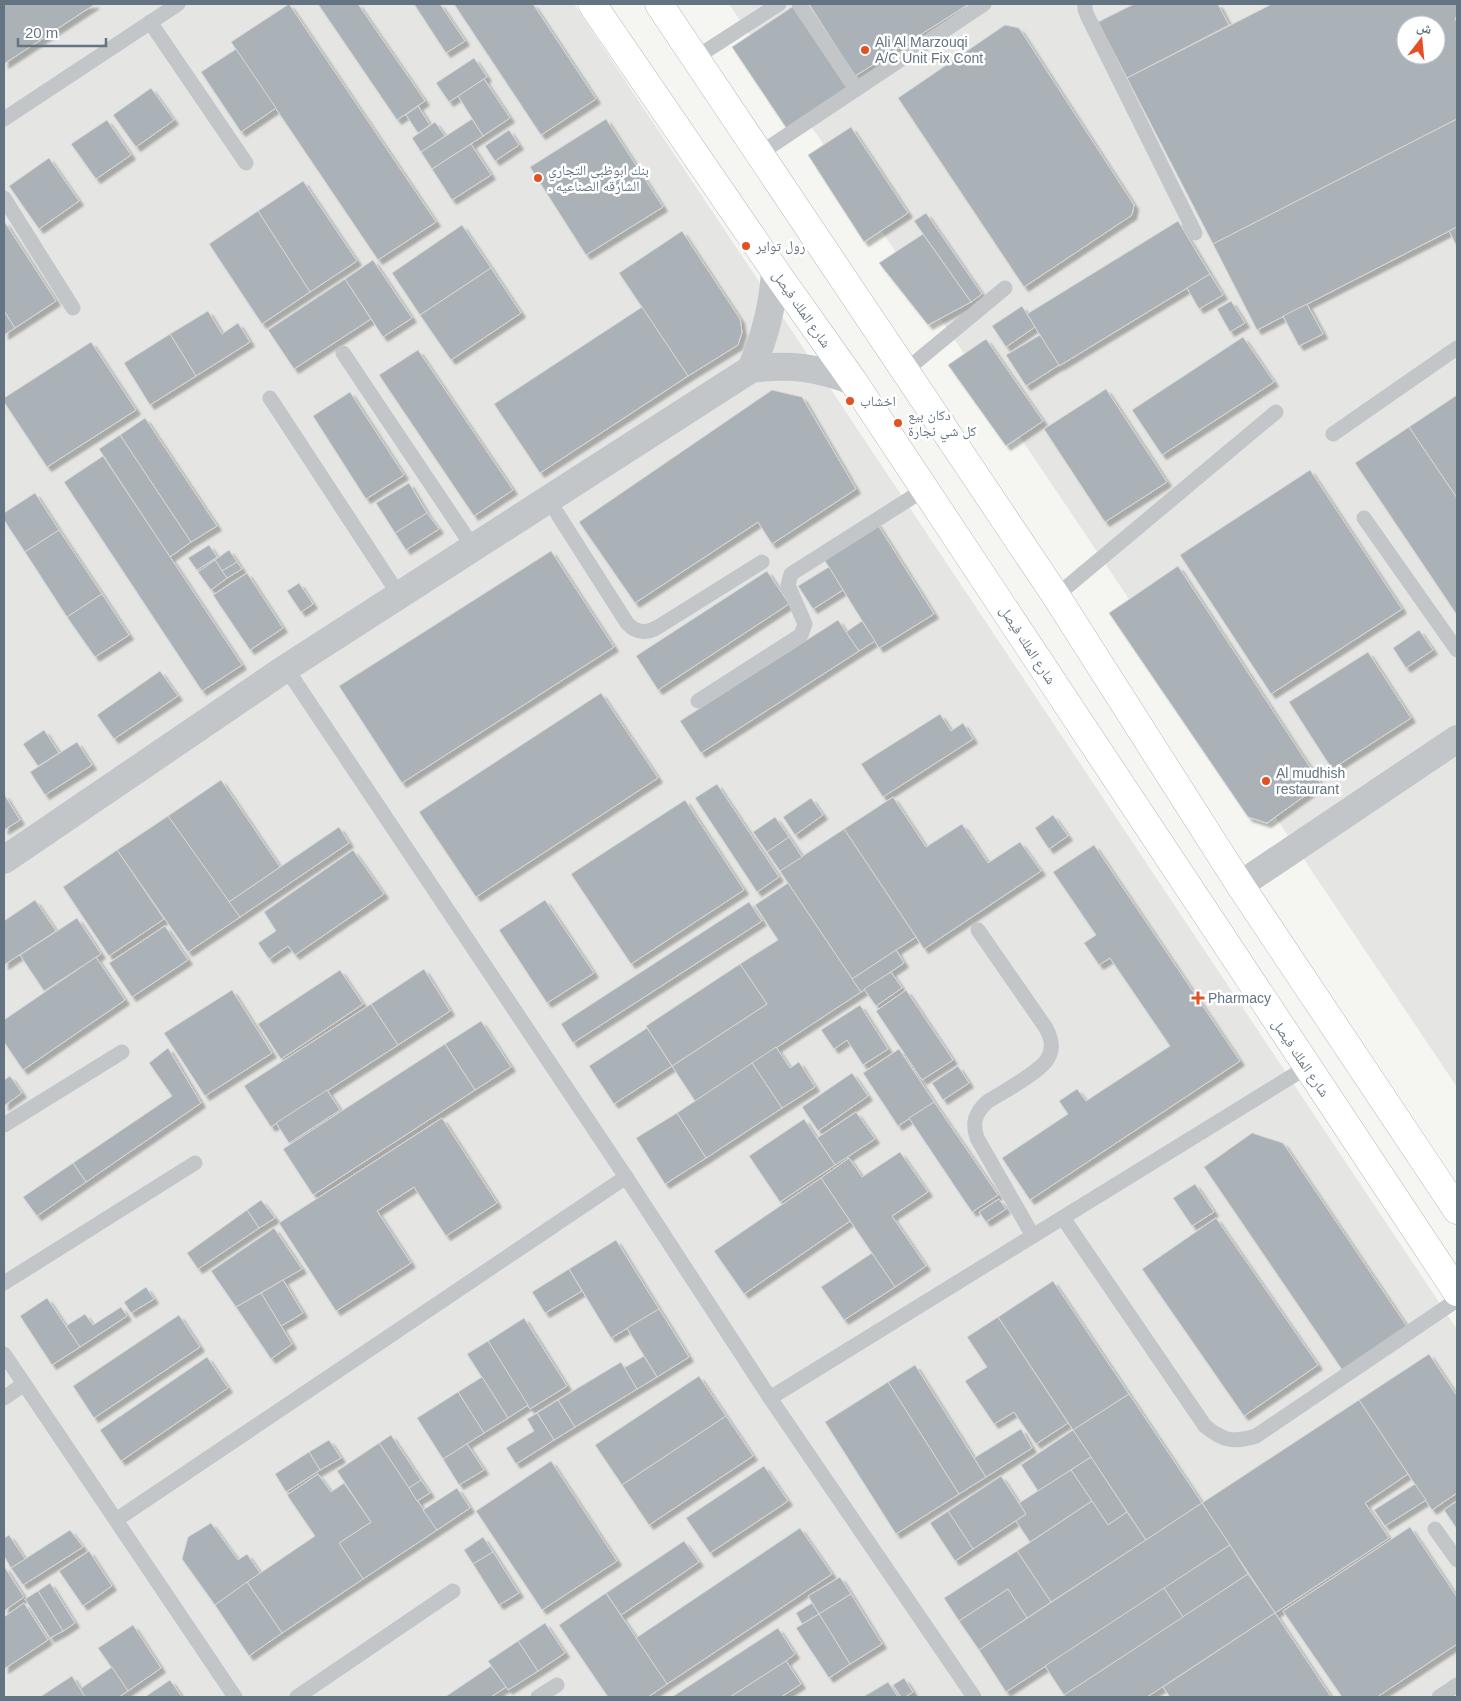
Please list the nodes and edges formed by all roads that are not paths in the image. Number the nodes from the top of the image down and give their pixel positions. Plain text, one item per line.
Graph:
1 (178, 4) edge
2 (592, 4) edge
3 (659, 4) edge
4 (779, 4) edge
5 (800, 4) edge
6 (984, 4) edge
7 (1085, 4) edge
8 (150, 22) junction
9 (695, 58) junction
10 (856, 89) junction
11 (4, 119) edge
12 (759, 154) junction
13 (246, 163) dead end
14 (4, 198) edge
15 (1195, 234) dead end
16 (775, 271) junction
17 (1005, 288) dead end
18 (73, 308) dead end
19 (1457, 348) edge
20 (343, 354) dead end
21 (751, 369) junction
22 (906, 371) junction
23 (853, 381) junction
24 (270, 398) dead end
25 (1276, 412) dead end
26 (1333, 434) dead end
27 (925, 489) junction
28 (548, 498) junction
29 (1364, 518) dead end
30 (473, 548) junction
31 (762, 562) dead end
32 (399, 595) junction
33 (1056, 596) junction
34 (1457, 650) edge
35 (286, 668) junction
36 (698, 702) dead end
37 (1457, 739) edge
38 (4, 860) edge
39 (1240, 885) junction
40 (978, 930) dead end
41 (122, 1052) dead end
42 (1307, 1068) junction
43 (4, 1125) edge
44 (195, 1163) dead end
45 (626, 1177) junction
46 (1456, 1207) edge
47 (1063, 1218) junction
48 (1033, 1236) junction
49 (4, 1283) edge
50 (1457, 1292) edge
51 (1457, 1300) edge
52 (4, 1354) edge
53 (24, 1384) junction
54 (4, 1398) edge
55 (770, 1398) junction
56 (116, 1520) junction
57 (1435, 1529) dead end
58 (1457, 1560) edge
59 (454, 1591) dead end
60 (557, 1685) dead end
61 (1457, 1685) edge
62 (235, 1697) edge
63 (297, 1697) edge
64 (538, 1697) edge
65 (974, 1697) edge
66 (1439, 1697) edge

1 - 8 lane
2 - 16 main road, شارع الملك فيصل
3 - 9 main road
4 - 9 lane
5 - 10 lane
6 - 10 lane
7 - 15 lane
8 - 11 lane
8 - 13 lane
9 - 12 main road
10 - 12 lane
12 - 22 main road
14 - 18 lane
16 - 21 street
16 - 23 main road, شارع الملك فيصل
17 - 22 lane
19 - 26 lane
20 - 30 lane
21 - 23 street
21 - 28 street
22 - 33 main road
23 - 27 main road, شارع الملك فيصل
24 - 32 lane
25 - 33 lane
27 - 36 lane
27 - 42 main road, شارع الملك فيصل
28 - 30 street
28 - 31 lane
29 - 34 lane
30 - 32 street
32 - 35 street
33 - 39 main road
35 - 38 street
35 - 45 lane
37 - 39 street
39 - 46 main road
40 - 48 lane
41 - 43 lane
42 - 47 lane
42 - 50 main road, شارع الملك فيصل
44 - 49 lane
45 - 55 lane
45 - 56 lane
47 - 48 lane
47 - 51 lane
48 - 55 lane
52 - 53 lane
53 - 54 lane
53 - 56 lane
55 - 65 lane
56 - 62 lane
57 - 58 lane
59 - 63 lane
60 - 64 lane
61 - 66 lane

